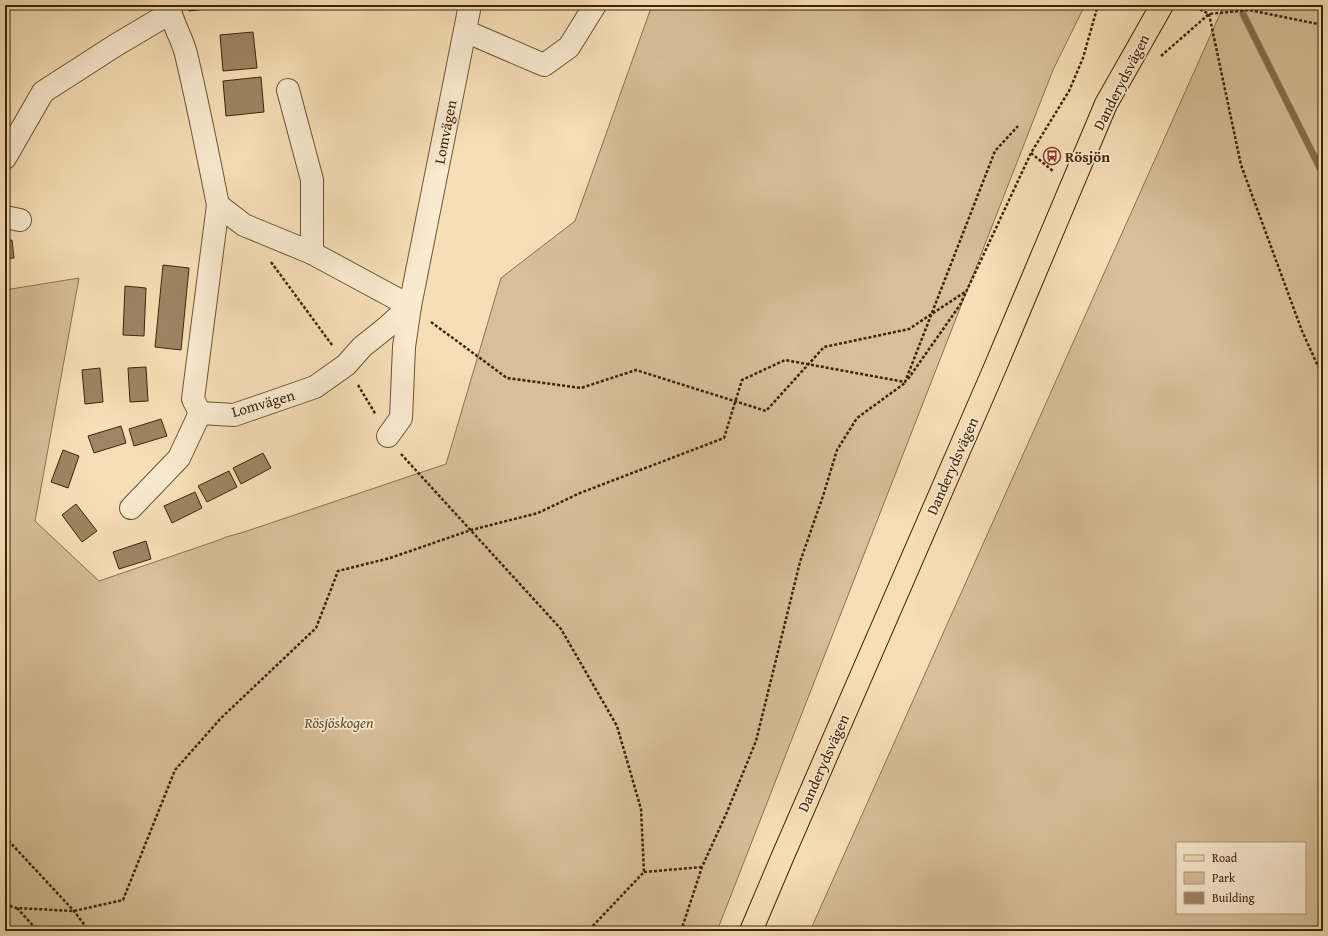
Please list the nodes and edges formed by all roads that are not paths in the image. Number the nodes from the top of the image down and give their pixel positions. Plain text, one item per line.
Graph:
1 (470, 5) edge
2 (595, 5) edge
3 (1162, 5) edge
4 (170, 9) edge
5 (465, 31) junction
6 (288, 90) dead end
7 (5, 158) edge
8 (218, 205) junction
9 (312, 253) junction
10 (410, 306) junction
11 (200, 413) junction
12 (388, 436) road end
13 (130, 508) dead end
14 (752, 931) edge

1 - 5 lane, Lomvägen
2 - 5 lane
3 - 14 main road, Danderydsvägen
4 - 7 lane
4 - 8 lane
5 - 10 lane, Lomvägen
6 - 9 lane
8 - 9 lane
8 - 11 lane
9 - 10 lane
10 - 11 lane, Lomvägen
10 - 12 lane
11 - 13 lane

